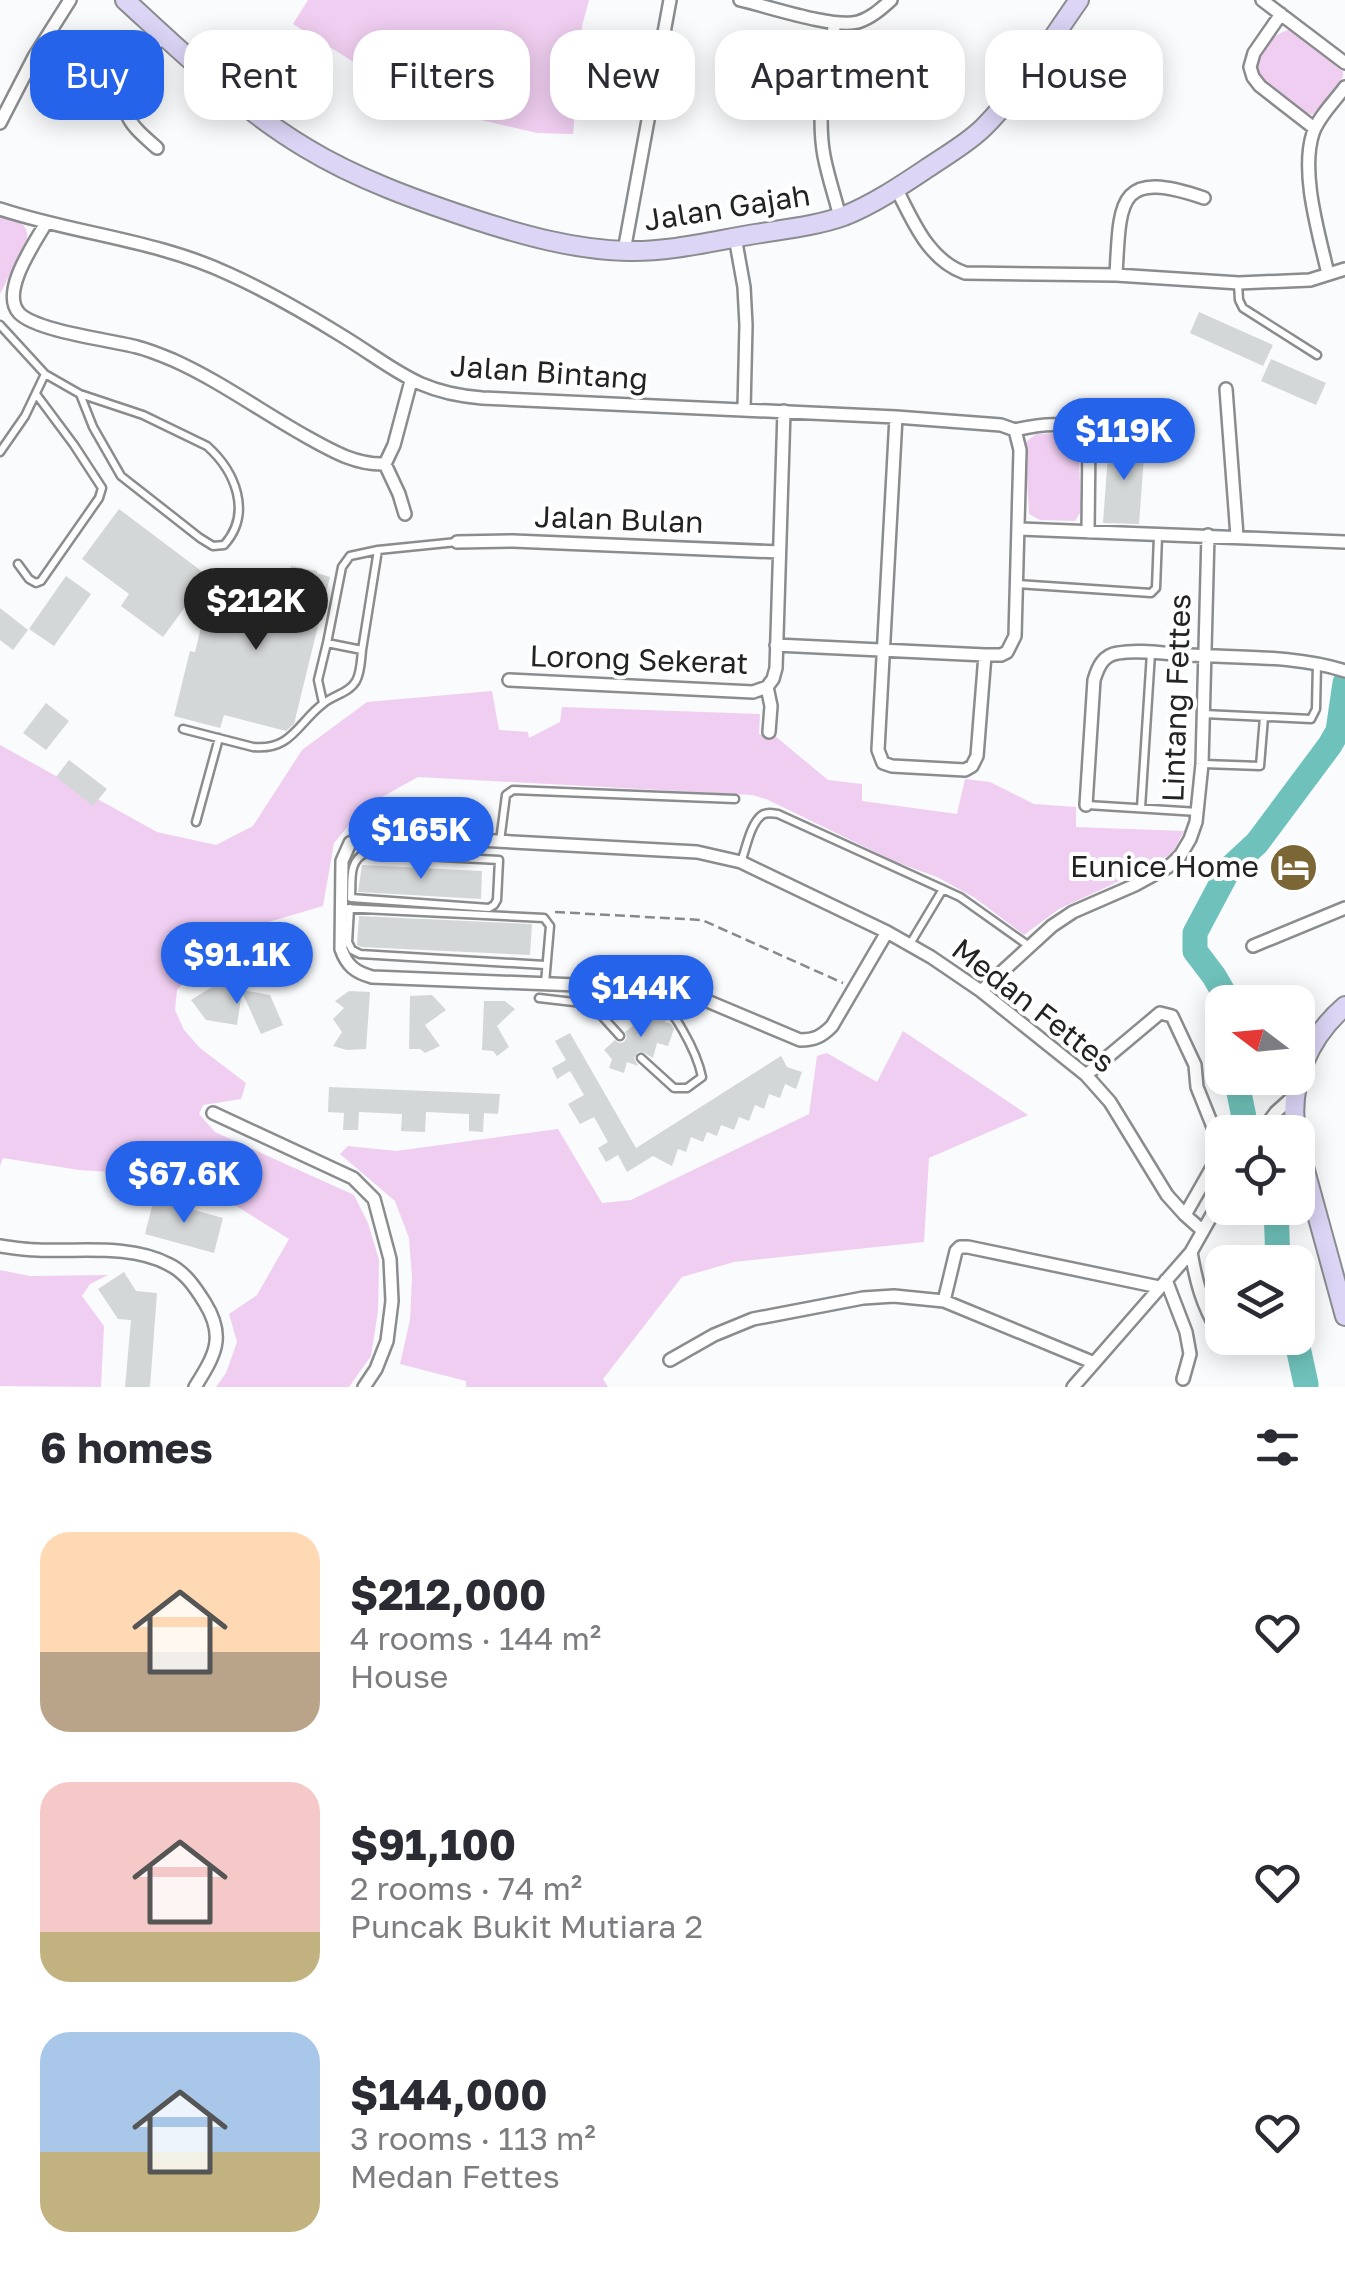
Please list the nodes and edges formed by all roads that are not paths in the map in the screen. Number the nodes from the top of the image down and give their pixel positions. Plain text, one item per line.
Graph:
1 (70, 0) edge
2 (124, 0) edge
3 (670, 0) edge
4 (740, 0) edge
5 (891, 0) edge
6 (1079, 0) edge
7 (1262, 0) edge
8 (1281, 14) junction
9 (835, 23) junction
10 (157, 30) edge
11 (164, 36) edge
12 (1345, 63) edge
13 (1345, 87) edge
14 (130, 120) edge
15 (0, 123) edge
16 (1314, 128) junction
17 (158, 148) dead end
18 (896, 188) junction
19 (1204, 198) dead end
20 (0, 209) edge
21 (840, 217) junction
22 (46, 223) junction
23 (735, 237) junction
24 (624, 251) junction
25 (1345, 269) edge
26 (1328, 274) junction
27 (1116, 275) junction
28 (1238, 283) junction
29 (0, 325) edge
30 (1317, 355) dead end
31 (45, 374) junction
32 (410, 381) junction
33 (1226, 389) dead end
34 (36, 394) junction
35 (80, 394) junction
36 (744, 409) junction
37 (784, 411) junction
38 (896, 416) junction
39 (1145, 423) dead end
40 (1079, 428) junction
41 (1015, 430) junction
42 (0, 452) edge
43 (386, 464) junction
44 (405, 514) dead end
45 (1020, 528) junction
46 (1088, 532) junction
47 (1158, 534) junction
48 (1208, 535) junction
49 (1237, 536) junction
50 (1343, 539) edge
51 (458, 542) joint
52 (378, 550) junction
53 (779, 552) junction
54 (18, 564) dead end
55 (1018, 584) junction
56 (327, 642) junction
57 (776, 645) junction
58 (362, 650) junction
59 (883, 650) junction
60 (1151, 653) junction
61 (985, 654) junction
62 (1205, 656) junction
63 (1317, 663) junction
64 (1341, 670) edge
65 (509, 680) dead end
66 (767, 687) junction
67 (323, 703) junction
68 (1204, 714) junction
69 (1264, 718) junction
70 (183, 729) dead end
71 (769, 732) dead end
72 (219, 738) junction
73 (1202, 764) junction
74 (734, 799) dead end
75 (1086, 805) joint
76 (1141, 808) junction
77 (1198, 812) junction
78 (196, 822) dead end
79 (435, 838) junction
80 (500, 840) junction
81 (436, 856) junction
82 (741, 862) junction
83 (943, 889) junction
84 (346, 908) junction
85 (1345, 908) edge
86 (887, 932) junction
87 (910, 944) junction
88 (1029, 946) junction
89 (1253, 946) dead end
90 (545, 965) junction
91 (544, 984) junction
92 (652, 988) junction
93 (982, 991) junction
94 (539, 998) dead end
95 (1345, 1006) edge
96 (620, 1036) dead end
97 (1315, 1040) edge
98 (641, 1058) dead end
99 (1086, 1075) junction
100 (1295, 1095) joint
101 (213, 1114) dead end
102 (1277, 1115) edge
103 (1296, 1115) edge
104 (1315, 1207) edge
105 (1184, 1215) junction
106 (1207, 1225) edge
107 (1204, 1231) junction
108 (0, 1246) edge
109 (1191, 1252) junction
110 (1163, 1284) junction
111 (944, 1302) junction
112 (1205, 1308) edge
113 (1345, 1316) edge
114 (670, 1360) dead end
115 (1092, 1362) junction
116 (1183, 1379) dead end
117 (195, 1387) edge
118 (364, 1387) edge
119 (1073, 1387) edge

1 - 15 street
2 - 10 street, Jalan Gajah
3 - 24 street
4 - 9 street
5 - 9 street
6 - 18 street, Jalan Gajah
7 - 8 street
8 - 12 street
8 - 16 street
9 - 21 street
11 - 24 street, Jalan Gajah
13 - 16 street
14 - 17 street
16 - 26 street
18 - 21 street, Jalan Gajah
18 - 27 street
19 - 27 street
20 - 22 street, Jalan Bintang
21 - 23 street, Jalan Gajah
22 - 32 street, Jalan Bintang
22 - 43 street
23 - 24 street, Jalan Gajah
23 - 36 street
25 - 26 street
26 - 28 street
27 - 28 street
28 - 30 lane
29 - 31 lane
31 - 34 lane
31 - 35 lane
32 - 36 street, Jalan Bintang
32 - 43 street
33 - 49 street
34 - 42 lane
34 - 54 lane
35 - 35 lane
36 - 37 street, Jalan Bintang
37 - 38 street, Jalan Bintang
37 - 53 street
38 - 41 street, Jalan Bintang
38 - 59 street
39 - 40 street, Jalan Bintang
40 - 41 street, Jalan Bintang
40 - 46 street
41 - 45 street
43 - 44 street
45 - 46 street
45 - 55 street
46 - 47 street
47 - 48 street
47 - 55 lane
48 - 49 street
48 - 62 street, Lintang Fettes
49 - 50 street
51 - 52 lane
51 - 53 street, Jalan Bulan
52 - 56 lane
52 - 58 lane
53 - 57 street
55 - 61 street
56 - 58 lane
56 - 67 lane
57 - 59 street
57 - 66 street
58 - 67 lane
59 - 61 street
59 - 61 street
60 - 62 street
60 - 75 street
60 - 76 lane
62 - 63 street
62 - 68 street, Lintang Fettes
63 - 64 street
63 - 69 lane
65 - 66 street, Lorong Sekerat
66 - 71 street
67 - 72 lane
68 - 69 lane
68 - 73 street, Lintang Fettes
69 - 73 lane
70 - 72 lane
72 - 78 lane
73 - 77 street, Lintang Fettes
74 - 80 lane
75 - 76 lane
76 - 77 lane
77 - 88 street, Lintang Fettes
79 - 80 street, Medan Fettes
79 - 81 lane
79 - 84 street, Medan Fettes
80 - 82 street, Medan Fettes
81 - 81 lane
82 - 83 lane
82 - 86 street, Medan Fettes
83 - 87 lane
83 - 88 lane
84 - 90 lane
84 - 90 lane
84 - 91 street, Medan Fettes
85 - 89 street
86 - 87 street, Medan Fettes
86 - 92 street, Medan Fettes
87 - 93 street, Medan Fettes
88 - 93 street, Lintang Fettes
90 - 91 lane
91 - 92 street, Medan Fettes
92 - 98 lane
93 - 99 street, Medan Fettes
94 - 96 lane
95 - 97 street
99 - 105 street, Medan Fettes
99 - 105 street
100 - 102 street
100 - 103 street
101 - 118 street
104 - 113 street
105 - 107 street, Medan Fettes
106 - 107 street
107 - 109 street
108 - 117 street
109 - 110 street
109 - 112 street
110 - 111 street
110 - 115 street
110 - 116 street
111 - 114 street
111 - 115 street
115 - 119 street

